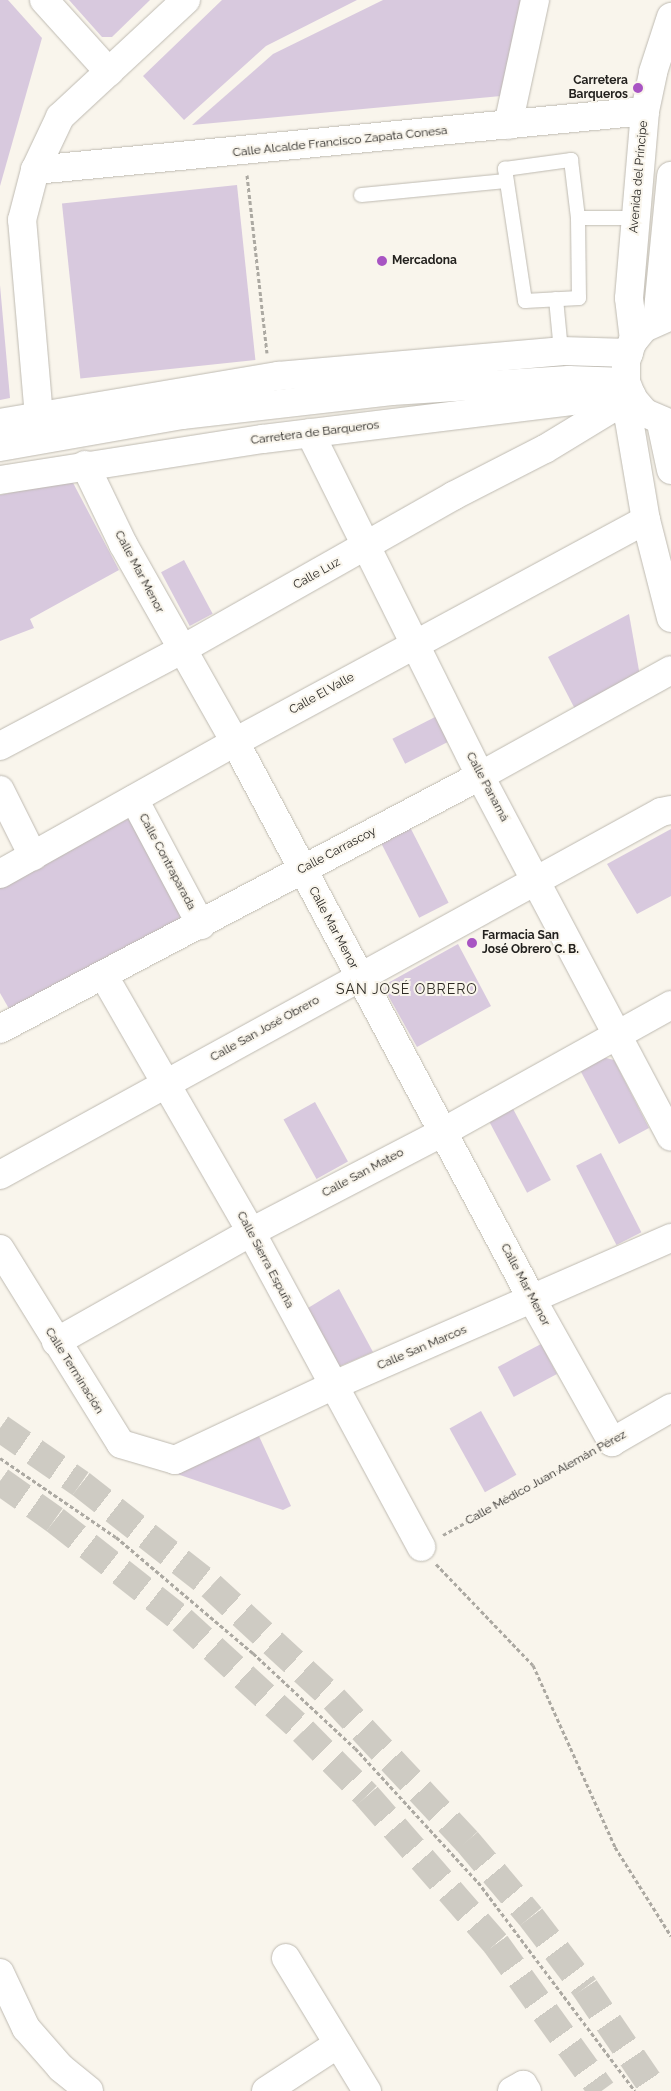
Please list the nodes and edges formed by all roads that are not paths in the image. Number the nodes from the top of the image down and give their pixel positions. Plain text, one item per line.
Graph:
1 (44, 0) edge
2 (186, 0) edge
3 (535, 0) edge
4 (671, 17) edge
5 (109, 72) junction
6 (645, 111) junction
7 (508, 125) junction
8 (35, 170) junction
9 (671, 176) edge
10 (506, 181) junction
11 (361, 194) dead end
12 (578, 218) junction
13 (635, 218) junction
14 (556, 300) junction
15 (664, 318) edge
16 (631, 346) junction
17 (561, 351) junction
18 (630, 393) junction
19 (39, 417) junction
20 (0, 423) edge
21 (666, 423) edge
22 (310, 433) junction
23 (0, 448) edge
24 (85, 466) junction
25 (671, 470) edge
26 (0, 480) edge
27 (646, 520) junction
28 (365, 547) junction
29 (671, 618) edge
30 (414, 644) junction
31 (181, 650) junction
32 (671, 670) edge
33 (235, 742) junction
34 (0, 746) edge
35 (480, 776) junction
36 (0, 790) edge
37 (134, 799) junction
38 (668, 807) edge
39 (33, 856) junction
40 (303, 869) junction
41 (0, 874) edge
42 (537, 880) junction
43 (201, 925) junction
44 (104, 976) junction
45 (359, 976) junction
46 (671, 1005) edge
47 (2, 1024) edge
48 (617, 1035) junction
49 (165, 1085) junction
50 (442, 1132) junction
51 (671, 1136) edge
52 (0, 1175) edge
53 (251, 1232) junction
54 (671, 1238) edge
55 (0, 1249) edge
56 (533, 1300) junction
57 (56, 1342) junction
58 (332, 1386) junction
59 (671, 1408) edge
60 (612, 1442) joint
61 (175, 1460) joint
62 (421, 1547) road end
63 (286, 1958) dead end
64 (0, 1973) edge
65 (338, 2044) junction
66 (89, 2091) edge
67 (266, 2091) edge
68 (367, 2091) edge

1 - 5 street
2 - 5 street
3 - 7 street
4 - 6 street, Avenida del Príncipe
5 - 8 street
6 - 7 street, Calle Alcalde Francisco Zapata Conesa
6 - 13 street, Avenida del Príncipe
7 - 8 street, Calle Alcalde Francisco Zapata Conesa
8 - 19 street
9 - 15 street
10 - 11 lane
10 - 12 lane
10 - 14 lane
12 - 13 lane
12 - 14 lane
13 - 16 street, Avenida del Príncipe
14 - 17 lane
15 - 16 street
16 - 17 street
16 - 18 street, Avenida del Príncipe
17 - 19 street
18 - 21 street
18 - 22 street, Carretera de Barqueros
18 - 23 street
18 - 27 street
18 - 28 street, Calle Luz
19 - 20 street
21 - 25 street
22 - 24 street, Carretera de Barqueros
22 - 28 street, Calle Panamá
24 - 26 street, Carretera de Barqueros
24 - 31 street, Calle Mar Menor
27 - 29 street
27 - 30 street, Calle El Valle
28 - 30 street, Calle Panamá
28 - 31 street, Calle Luz
30 - 33 street, Calle El Valle
30 - 35 street, Calle Panamá
31 - 33 street, Calle Mar Menor
31 - 34 street, Calle Luz
32 - 35 street, Calle Carrascoy
33 - 37 street, Calle El Valle
33 - 40 street, Calle Mar Menor
35 - 40 street, Calle Carrascoy
35 - 42 street, Calle Panamá
36 - 39 street
37 - 39 street, Calle El Valle
37 - 43 street, Calle Contraparada
38 - 42 street, Calle San José Obrero
39 - 41 street, Calle El Valle
40 - 43 street, Calle Carrascoy
40 - 45 street, Calle Mar Menor
42 - 45 street, Calle San José Obrero
42 - 48 street, Calle Panamá
43 - 44 street, Calle Carrascoy
44 - 47 street, Calle Carrascoy
44 - 49 street, Calle Sierra Espuña
45 - 49 street, Calle San José Obrero
45 - 50 street, Calle Mar Menor
46 - 48 street, Calle San Mateo
48 - 50 street, Calle San Mateo
48 - 51 street, Calle Panamá
49 - 52 street, Calle San José Obrero
49 - 53 street, Calle Sierra Espuña
50 - 53 street, Calle San Mateo
50 - 56 street, Calle Mar Menor
53 - 57 street, Calle San Mateo
53 - 58 street, Calle Sierra Espuña
54 - 56 street, Calle San Marcos
55 - 57 street, Calle Terminación
56 - 58 street, Calle San Marcos
56 - 60 street, Calle Mar Menor
57 - 61 street, Calle Terminación
58 - 61 street, Calle San Marcos
58 - 62 street, Calle Sierra Espuña
59 - 60 street, Calle Médico Juan Alemán Pérez
63 - 65 street
64 - 66 street
65 - 67 street
65 - 68 street

